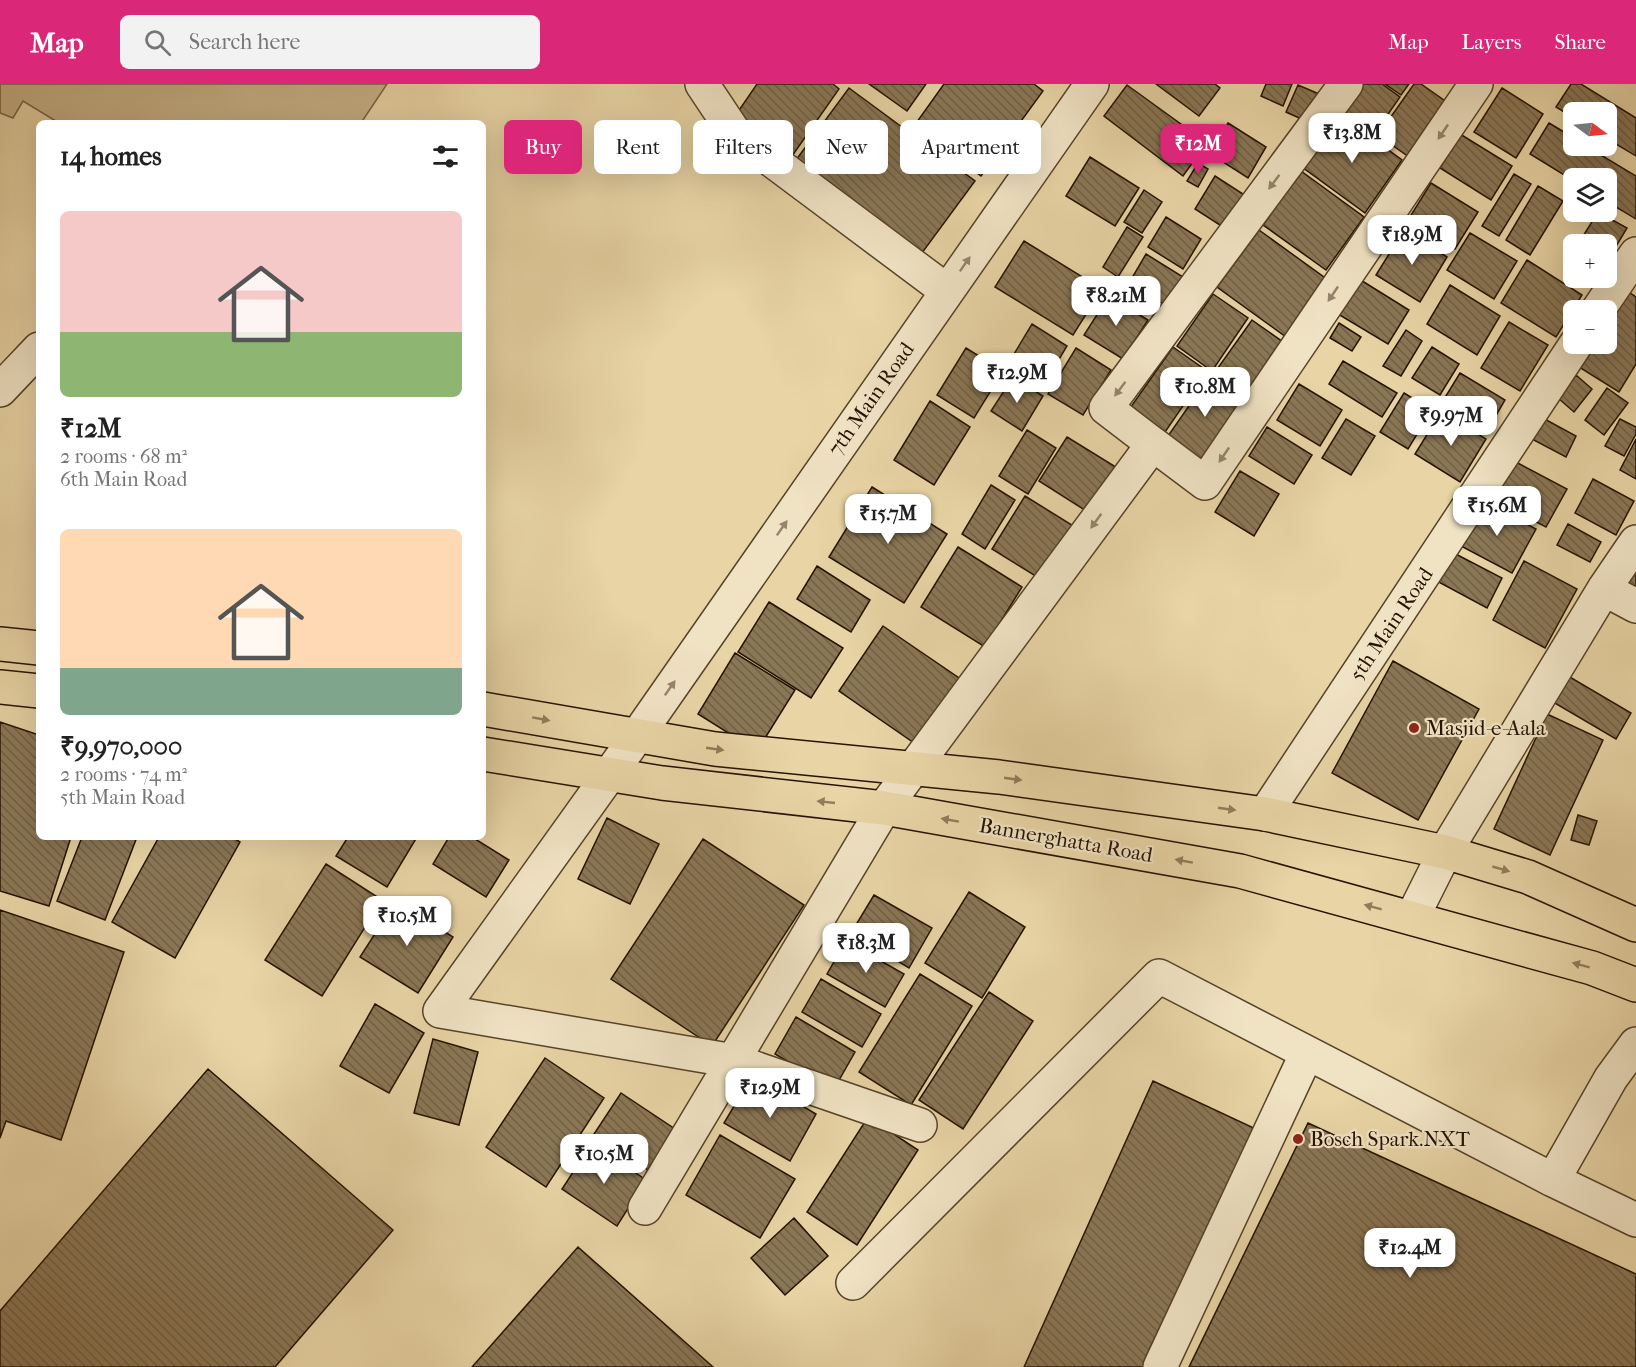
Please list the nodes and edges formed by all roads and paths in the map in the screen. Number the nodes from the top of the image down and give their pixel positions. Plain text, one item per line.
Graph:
1 (676, 84) edge
2 (1092, 84) edge
3 (1347, 84) edge
4 (1476, 84) edge
5 (708, 92) edge
6 (1636, 254) edge
7 (946, 291) junction
8 (1605, 300) edge
9 (36, 353) edge
10 (1569, 354) edge
11 (0, 390) edge
12 (1153, 444) junction
13 (1636, 542) edge
14 (1604, 589) junction
15 (1636, 606) edge
16 (0, 644) edge
17 (36, 648) edge
18 (0, 687) edge
19 (36, 692) edge
20 (486, 710) edge
21 (637, 736) junction
22 (486, 754) edge
23 (914, 768) junction
24 (609, 775) junction
25 (884, 808) junction
26 (1265, 814) junction
27 (1445, 852) junction
28 (1412, 918) junction
29 (1636, 925) edge
30 (1636, 985) edge
31 (1636, 1044) edge
32 (1307, 1053) junction
33 (734, 1061) junction
34 (920, 1125) dead end
35 (1553, 1180) junction
36 (645, 1208) dead end
37 (1636, 1220) edge
38 (853, 1283) dead end
39 (1160, 1367) edge

1 - 5 street
7 -> 2 street, 7th Main Road
3 -> 12 street
4 -> 12 street
5 - 7 street
6 - 8 street
21 -> 7 street, 7th Main Road
9 - 11 street
10 - 26 street, 5th Main Road
12 -> 23 street
13 - 14 street
14 - 15 street
14 - 27 street
16 - 17 main road
18 - 19 main road
20 -> 21 main road
21 -> 23 main road
21 - 24 street, 7th Main Road
22 - 24 main road, Bannerghatta Road
23 - 25 street
23 -> 26 main road
25 -> 24 main road, Bannerghatta Road
24 - 33 street, 7th Main Road
28 -> 25 main road, Bannerghatta Road
25 - 33 street
26 - 27 main road
27 - 28 street
27 -> 29 main road
30 -> 28 main road, Bannerghatta Road
31 - 35 street
32 - 35 street
32 - 38 street
32 - 39 street
33 - 34 street
33 - 36 street
35 - 37 street

